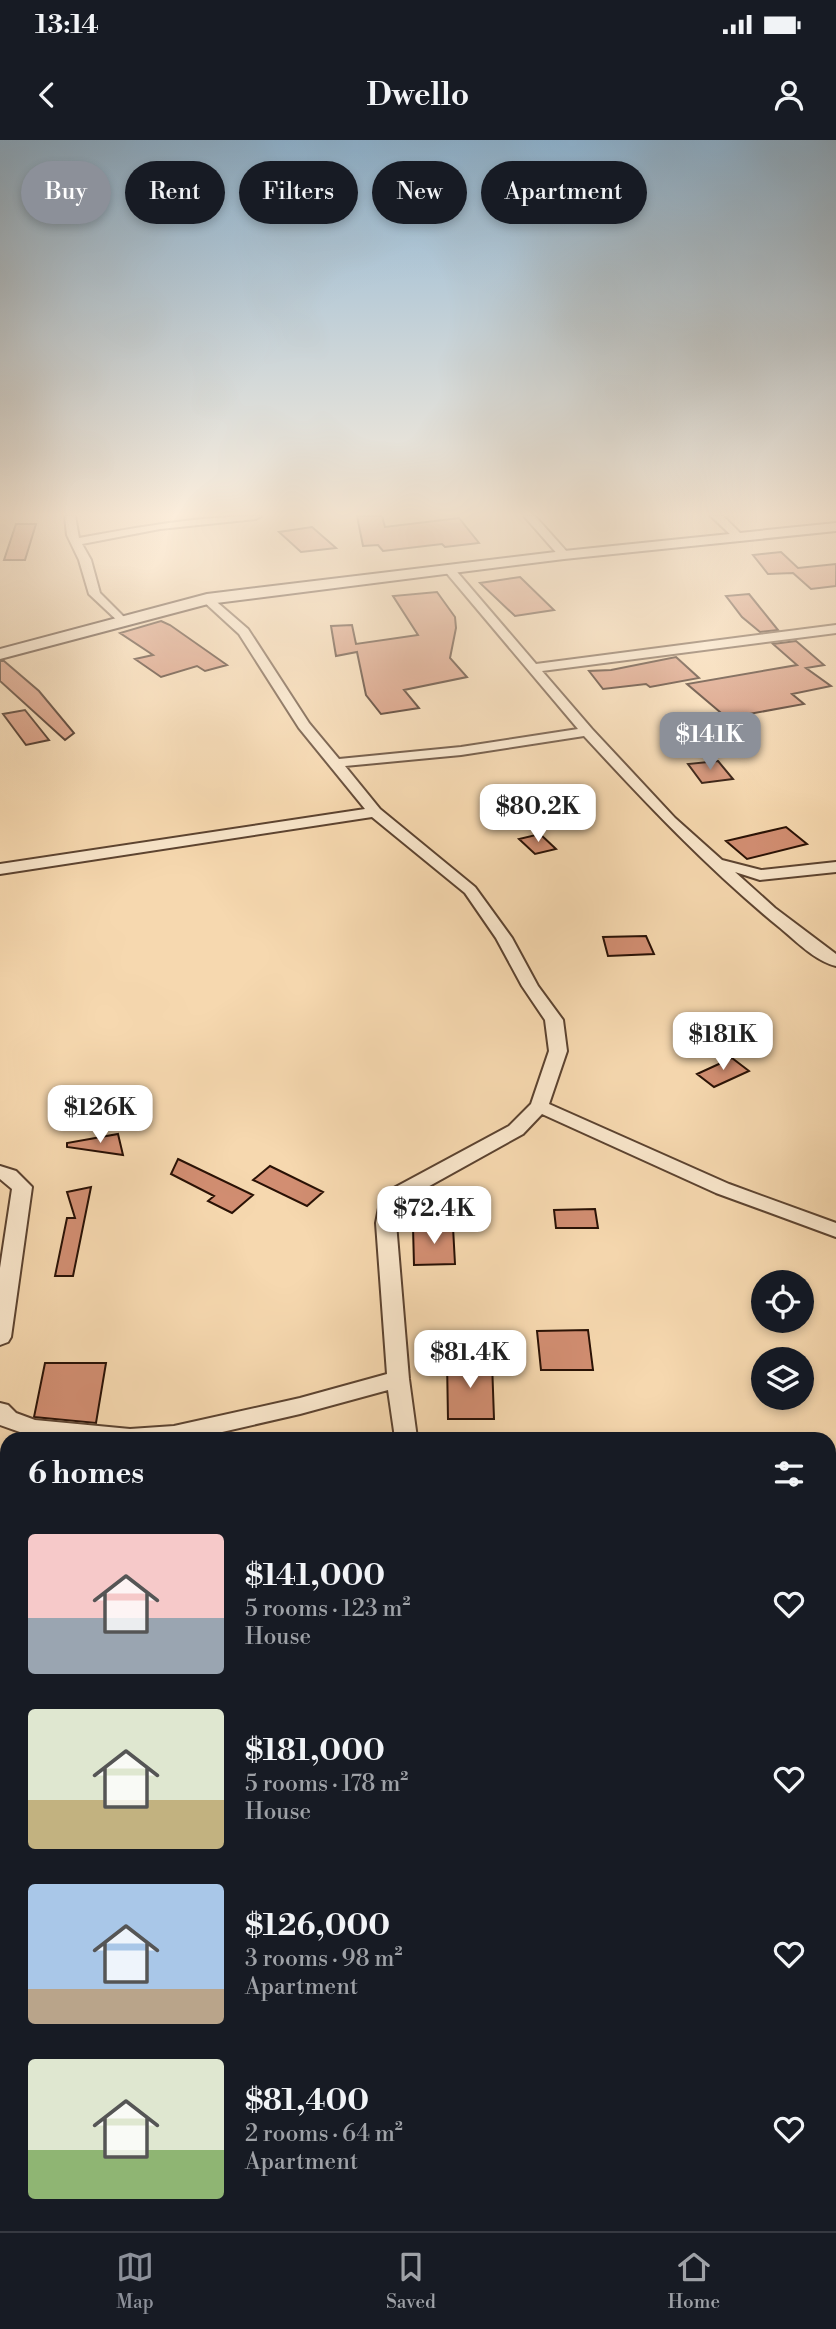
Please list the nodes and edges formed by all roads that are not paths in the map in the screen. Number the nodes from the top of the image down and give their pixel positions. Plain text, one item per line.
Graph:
1 (115, 614) edge
2 (147, 614) edge
3 (226, 614) edge
4 (486, 614) edge
5 (121, 620) junction
6 (836, 629) edge
7 (0, 653) edge
8 (532, 668) junction
9 (587, 732) junction
10 (335, 763) junction
11 (375, 812) junction
12 (716, 862) junction
13 (836, 867) edge
14 (0, 869) edge
15 (836, 961) edge
16 (539, 1106) junction
17 (0, 1172) edge
18 (836, 1230) edge
19 (0, 1338) edge
20 (398, 1379) junction
21 (0, 1411) edge
22 (77, 1432) edge
23 (187, 1432) edge
24 (406, 1432) edge

1 - 5 street
2 - 5 street
3 - 10 street
4 - 8 street
5 - 7 street
6 - 8 street
8 - 9 street
9 - 10 street
9 - 12 street
10 - 11 street
11 - 14 street
11 - 16 street
12 - 13 street
12 - 15 street
16 - 18 street
16 - 20 street
17 - 19 street
20 - 23 street
20 - 24 street
21 - 22 street

